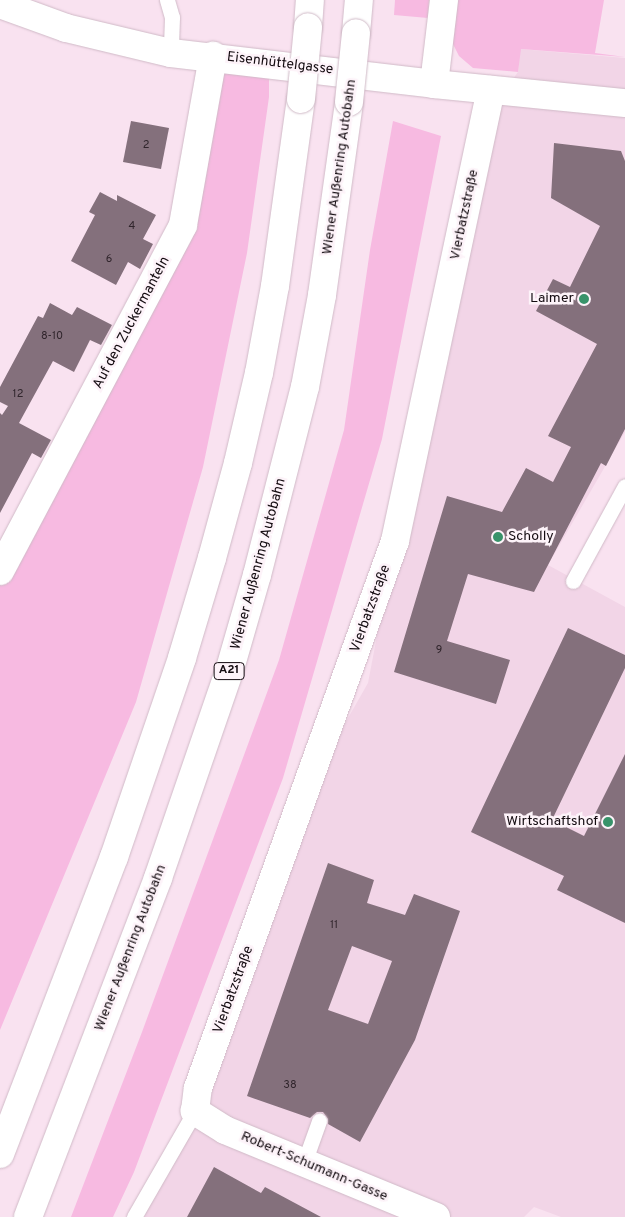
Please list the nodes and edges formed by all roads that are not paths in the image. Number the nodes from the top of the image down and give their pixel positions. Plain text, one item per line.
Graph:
1 (167, 0) edge
2 (310, 0) edge
3 (358, 0) edge
4 (444, 0) edge
5 (0, 4) edge
6 (171, 53) junction
7 (213, 56) junction
8 (434, 84) junction
9 (491, 90) junction
10 (625, 102) edge
11 (625, 486) edge
12 (10, 533) edge
13 (0, 572) edge
14 (573, 581) dead end
15 (195, 1111) junction
16 (319, 1121) dead end
17 (0, 1154) edge
18 (304, 1163) junction
19 (28, 1217) edge
20 (134, 1217) edge
21 (436, 1217) edge

1 - 6 lane
2 - 17 main road, bridge
3 - 19 main road, Wiener Außenring Autobahn / A21, bridge
4 - 8 main road
5 - 6 main road, Eisenhüttelgasse
6 - 7 main road, Eisenhüttelgasse
7 - 8 main road, Eisenhüttelgasse
7 - 12 main road, Auf den Zuckermanteln
8 - 9 main road, Eisenhüttelgasse
9 - 10 main road, Eisenhüttelgasse
9 - 15 main road, Vierbatzstraße
11 - 14 lane
12 - 13 main road, Auf den Zuckermanteln
15 - 18 main road, Robert-Schumann-Gasse
15 - 20 lane
16 - 18 lane
18 - 21 main road, Robert-Schumann-Gasse

